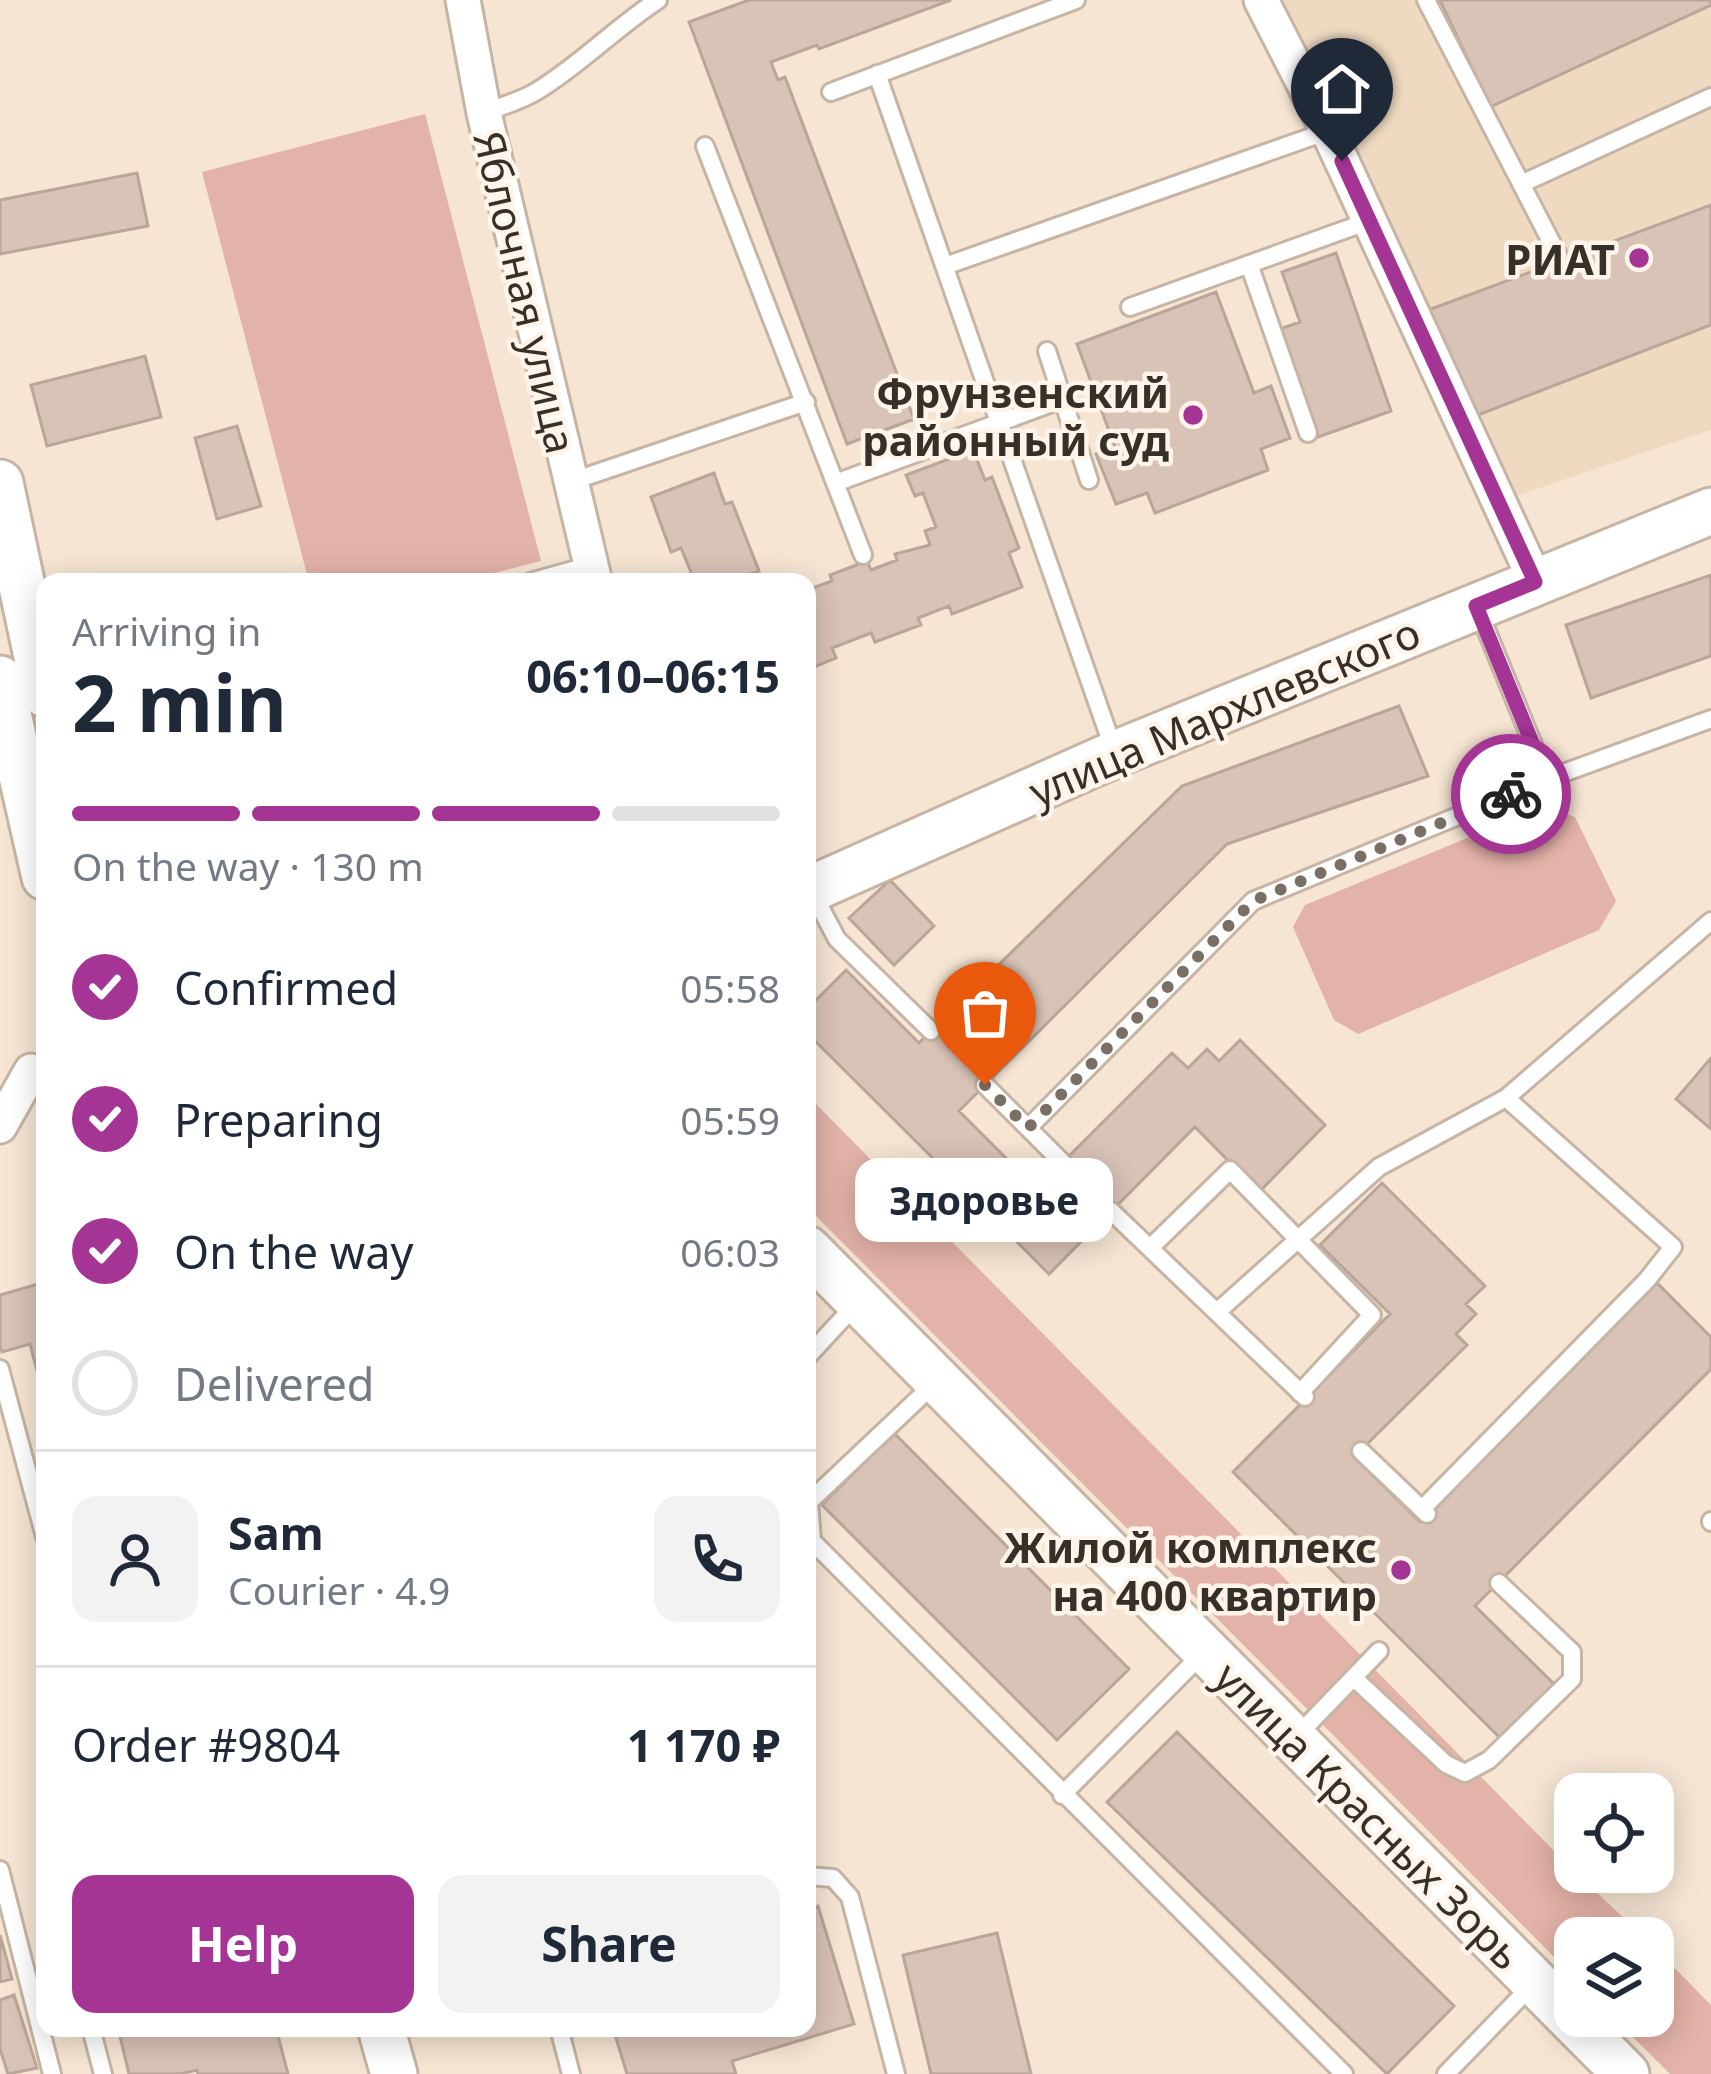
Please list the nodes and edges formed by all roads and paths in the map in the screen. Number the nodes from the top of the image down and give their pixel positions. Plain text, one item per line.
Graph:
1 (463, 0) edge
2 (658, 0) edge
3 (1076, 0) edge
4 (1261, 0) edge
5 (1426, 0) edge
6 (877, 74) junction
7 (831, 92) dead end
8 (1711, 97) edge
9 (484, 113) junction
10 (1328, 131) junction
11 (705, 146) dead end
12 (1521, 184) junction
13 (1369, 221) junction
14 (1558, 255) dead end
15 (1249, 264) junction
16 (945, 266) junction
17 (1130, 307) dead end
18 (1047, 351) dead end
19 (1063, 399) junction
20 (806, 402) junction
21 (999, 421) junction
22 (1308, 433) dead end
23 (1089, 480) dead end
24 (570, 482) junction
25 (838, 482) junction
26 (0, 483) edge
27 (1711, 511) edge
28 (862, 555) dead end
29 (593, 573) edge
30 (23, 579) edge
31 (1535, 582) junction
32 (1476, 606) junction
33 (36, 647) edge
34 (0, 680) edge
35 (1711, 719) edge
36 (1115, 754) junction
37 (1547, 779) junction
38 (36, 838) edge
39 (816, 886) edge
40 (816, 904) edge
41 (1711, 921) edge
42 (931, 1031) dead end
43 (25, 1072) edge
44 (985, 1085) dead end
45 (1506, 1098) junction
46 (0, 1126) edge
47 (1028, 1128) junction
48 (1063, 1162) dead end
49 (1111, 1211) dead end
50 (1296, 1238) junction
51 (1150, 1248) junction
52 (816, 1259) edge
53 (859, 1302) junction
54 (1217, 1312) junction
55 (816, 1347) edge
56 (0, 1369) edge
57 (937, 1381) junction
58 (1361, 1451) dead end
59 (816, 1495) edge
60 (36, 1503) edge
61 (816, 1545) edge
62 (1498, 1582) dead end
63 (1205, 1651) junction
64 (1379, 1651) dead end
65 (1354, 1678) junction
66 (1294, 1740) junction
67 (1062, 1795) junction
68 (0, 1870) edge
69 (816, 1877) edge
70 (1535, 1982) junction
71 (36, 2011) edge
72 (43, 2037) edge
73 (93, 2037) edge
74 (384, 2037) edge
75 (561, 2037) edge
76 (52, 2074) edge
77 (103, 2074) edge
78 (394, 2074) edge
79 (571, 2074) edge
80 (896, 2074) edge
81 (1344, 2074) edge
82 (1446, 2074) edge
83 (1626, 2074) edge

1 - 9 street, Яблочная улица
2 - 9 lane
3 - 6 lane
4 - 10 street
5 - 12 lane
6 - 7 lane
6 - 16 lane
8 - 12 lane
9 - 24 street, Яблочная улица
10 - 13 street
10 - 16 lane
11 - 20 lane
12 - 14 lane
13 - 15 lane
13 - 31 street
15 - 17 lane
15 - 22 lane
16 - 21 lane
18 - 19 lane
19 - 21 lane
19 - 23 lane
20 - 24 lane
20 - 25 lane
21 - 25 lane
21 - 36 lane
24 - 29 street, Яблочная улица
25 - 28 lane
26 - 30 street
27 - 31 street, улица Мархлевского
30 - 33 street
31 - 32 street, улица Мархлевского
32 - 36 street, улица Мархлевского
32 - 37 lane
34 - 38 street
35 - 37 lane
36 - 39 street, улица Мархлевского
37 - 47 lane
40 - 42 lane
41 - 45 lane
43 - 46 street
44 - 47 lane
45 - 50 lane
45 - 58 lane
47 - 48 lane
49 - 51 lane
50 - 51 lane
50 - 54 lane
50 - 54 lane
51 - 54 lane
52 - 53 street, улица Красных Зорь
53 - 55 lane
53 - 57 street, улица Красных Зорь
56 - 60 lane
57 - 59 lane
57 - 63 street, улица Красных Зорь
61 - 67 lane
62 - 65 lane
63 - 66 street, улица Красных Зорь
63 - 67 lane
64 - 65 lane
65 - 66 lane
66 - 70 street, улица Красных Зорь
67 - 81 lane
68 - 71 lane
69 - 80 lane
70 - 82 lane
70 - 83 street, улица Красных Зорь
72 - 76 lane
73 - 77 lane
74 - 78 street
75 - 79 lane

